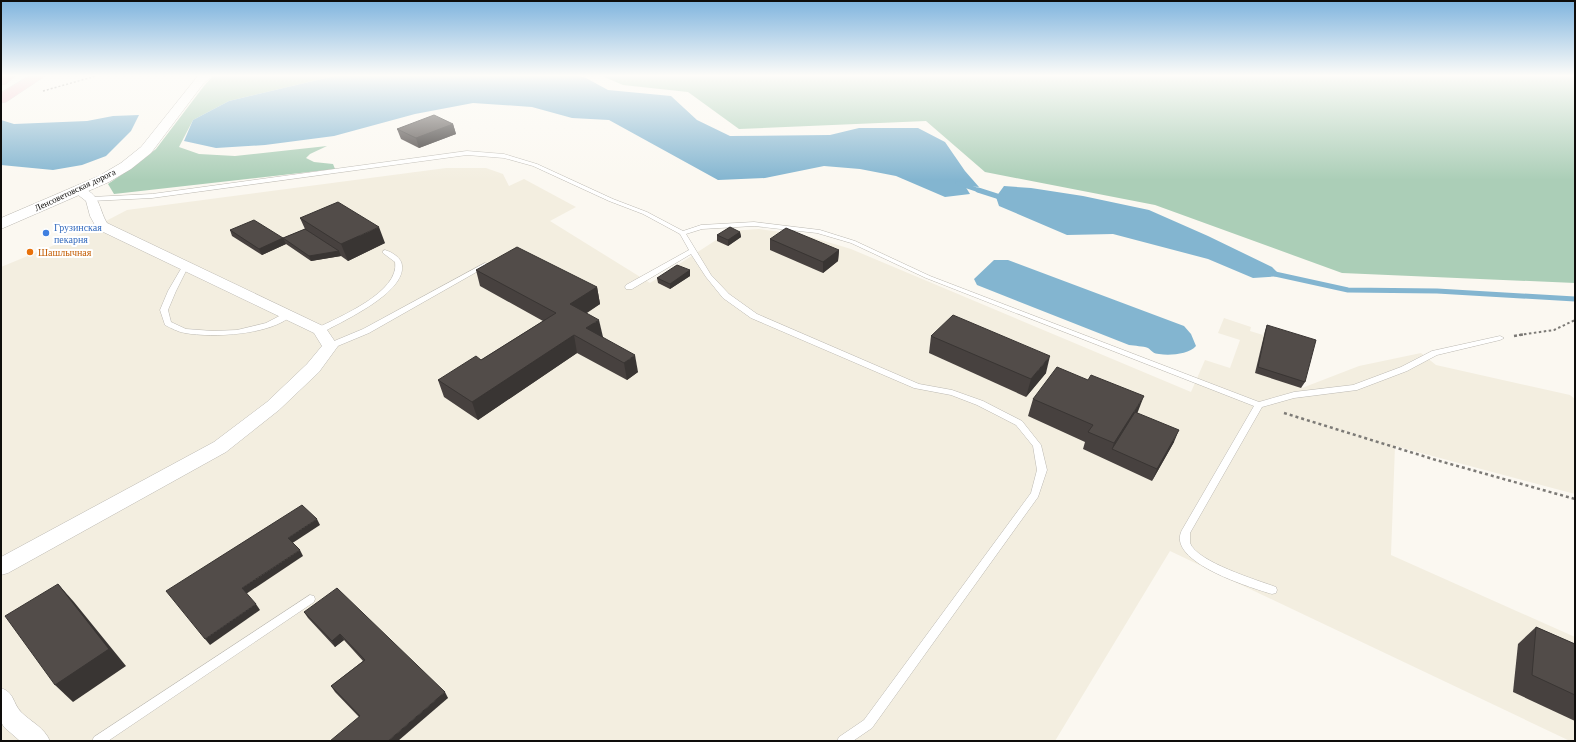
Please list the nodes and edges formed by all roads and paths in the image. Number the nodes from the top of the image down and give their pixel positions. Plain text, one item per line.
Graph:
1 (176, 111) edge
2 (85, 195) junction
3 (1, 224) edge
4 (682, 233) junction
5 (693, 250) junction
6 (385, 252) dead end
7 (492, 260) edge
8 (185, 266) junction
9 (628, 287) dead end
10 (288, 315) junction
11 (1575, 320) edge
12 (320, 330) junction
13 (1500, 338) joint
14 (330, 346) junction
15 (1259, 405) junction
16 (1575, 499) edge
17 (1, 567) edge
18 (1272, 590) dead end
19 (310, 599) dead end
20 (1, 699) edge
21 (38, 741) edge
22 (98, 741) edge
23 (843, 741) edge

1 - 2 street, Ленсоветовская дорога
2 - 3 street, Ленсоветовская дорога
2 - 4 lane
2 - 8 street
4 - 5 lane
4 - 15 lane
5 - 9 lane
5 - 23 lane
6 - 12 lane
7 - 14 lane
8 - 10 street
8 - 10 lane
10 - 12 street
11 - 13 path
12 - 14 street
13 - 15 lane
14 - 17 street
15 - 16 path
15 - 18 lane
19 - 22 lane
20 - 21 street

